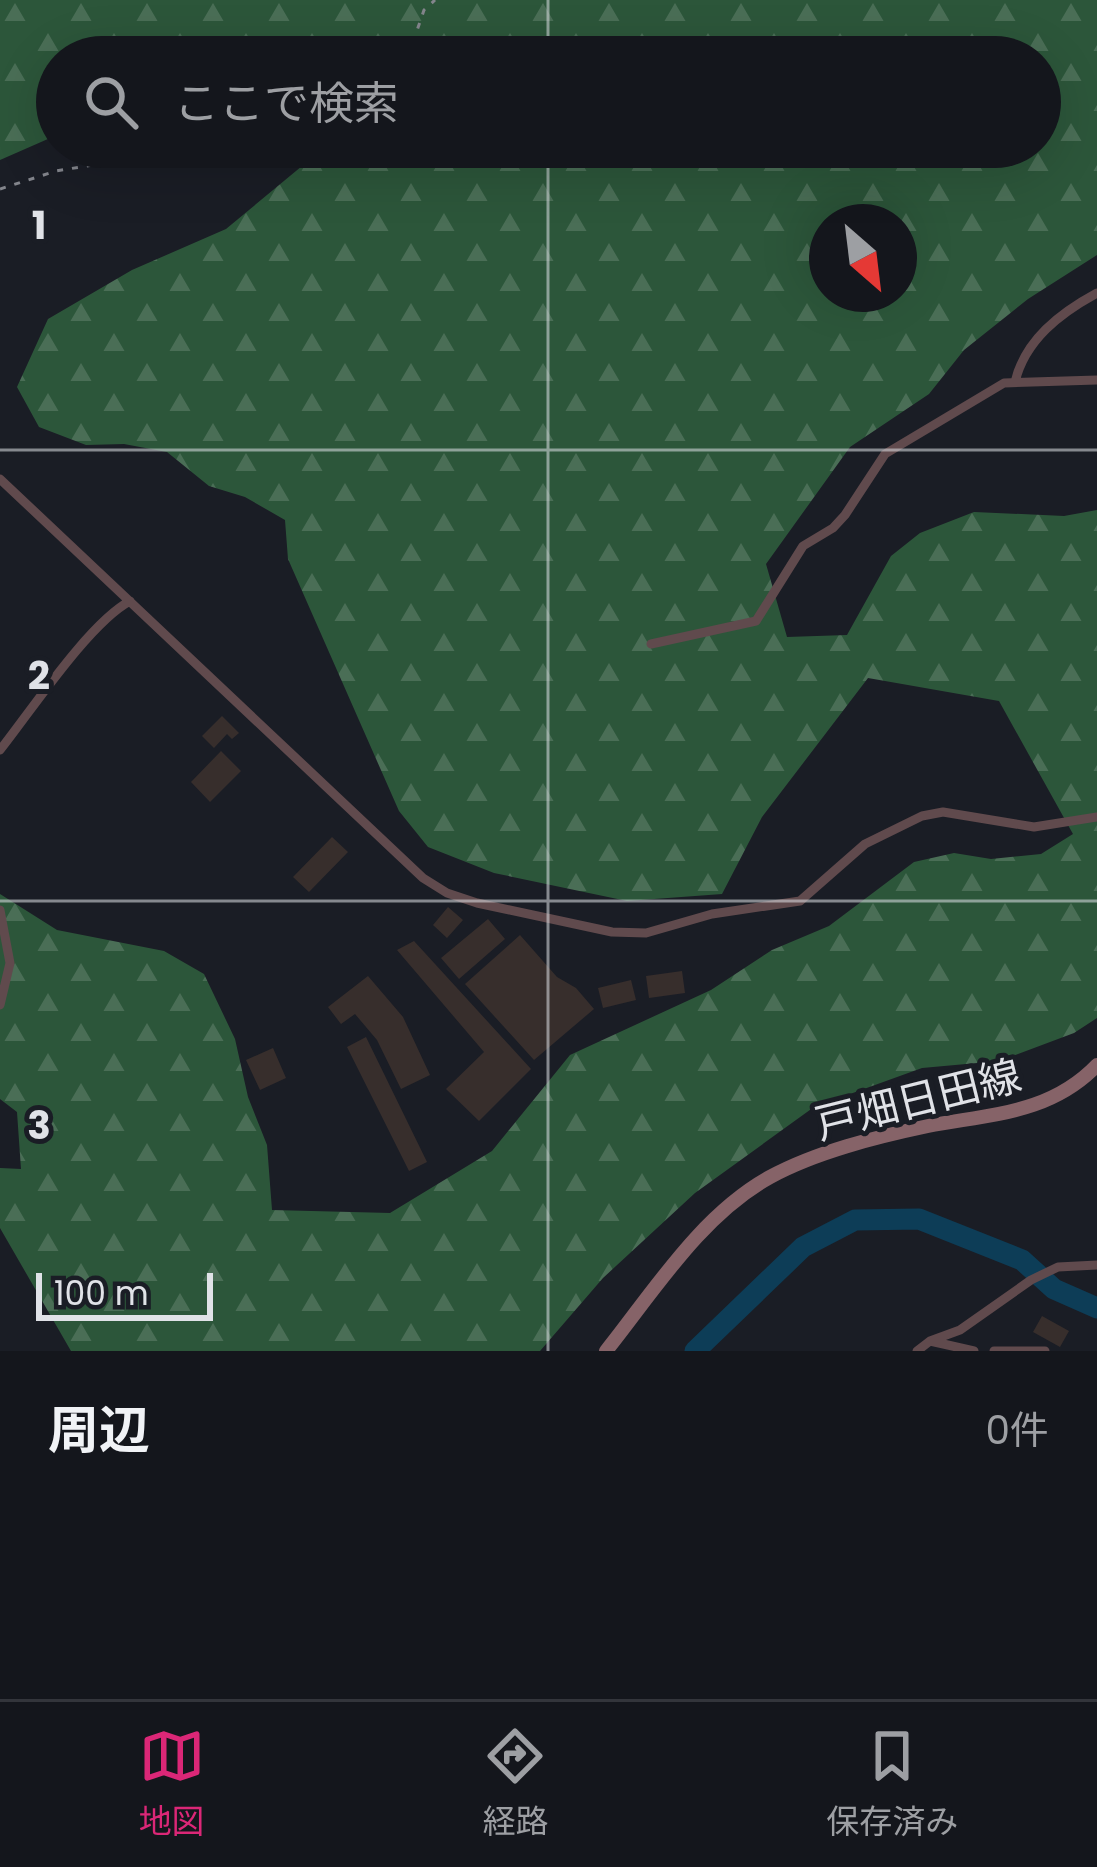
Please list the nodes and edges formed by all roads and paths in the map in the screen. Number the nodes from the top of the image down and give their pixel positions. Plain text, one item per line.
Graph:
1 (435, 0) edge
2 (415, 36) edge
3 (74, 168) edge
4 (0, 189) edge
5 (1097, 293) edge
6 (1097, 380) edge
7 (1015, 382) junction
8 (0, 479) edge
9 (130, 601) junction
10 (651, 644) dead end
11 (0, 750) edge
12 (1097, 817) edge
13 (0, 910) edge
14 (0, 1005) edge
15 (1097, 1065) edge
16 (1097, 1265) edge
17 (930, 1341) junction
18 (606, 1351) edge
19 (917, 1351) edge
20 (974, 1351) edge
21 (994, 1351) edge
22 (1045, 1351) edge

1 - 2 path
3 - 4 path
5 - 7 street
6 - 7 street
7 - 10 street
8 - 9 street
9 - 11 street
9 - 12 street
13 - 14 street
15 - 18 main road, 戸畑日田線
16 - 17 street
17 - 19 street
17 - 20 street
21 - 22 street

